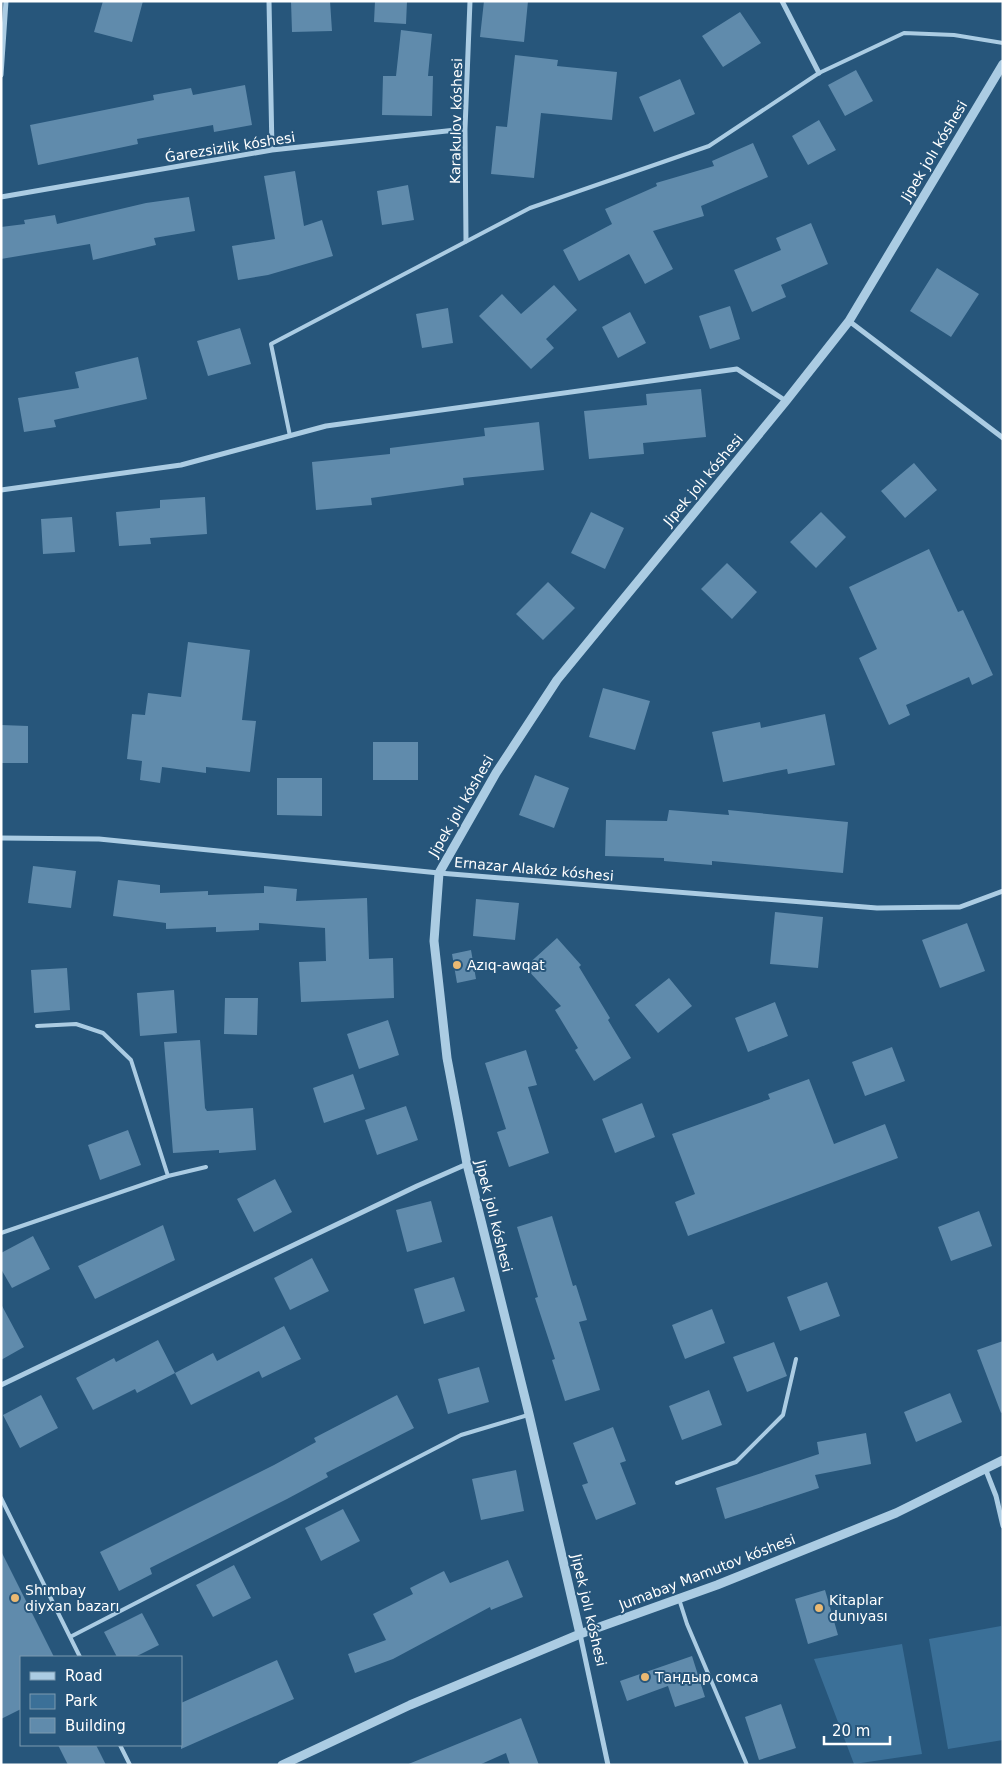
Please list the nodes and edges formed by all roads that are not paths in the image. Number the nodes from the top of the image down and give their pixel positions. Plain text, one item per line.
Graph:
1 (6, 1) edge
2 (270, 1) edge
3 (470, 1) edge
4 (782, 1) edge
5 (1003, 43) edge
6 (1003, 64) edge
7 (819, 73) junction
8 (1, 75) edge
9 (465, 129) junction
10 (272, 150) junction
11 (1, 197) edge
12 (466, 241) junction
13 (849, 321) junction
14 (786, 401) junction
15 (290, 436) junction
16 (1003, 438) edge
17 (1, 490) edge
18 (1, 838) edge
19 (439, 872) junction
20 (1003, 891) edge
21 (37, 1026) dead end
22 (467, 1164) junction
23 (206, 1166) dead end
24 (168, 1176) junction
25 (1, 1233) edge
26 (796, 1358) dead end
27 (1, 1385) edge
28 (529, 1414) junction
29 (1003, 1460) edge
30 (985, 1468) junction
31 (677, 1483) dead end
32 (1, 1498) edge
33 (1003, 1526) edge
34 (679, 1599) junction
35 (580, 1634) junction
36 (70, 1638) junction
37 (79, 1656) edge
38 (120, 1746) edge
39 (130, 1765) edge
40 (282, 1765) edge
41 (608, 1765) edge
42 (747, 1765) edge

1 - 8 street
2 - 10 street
3 - 9 street, Karakulov kóshesi
4 - 7 street
5 - 7 lane
6 - 13 street, Jipek jolı kóshesi
7 - 12 lane
9 - 10 street, Ǵarezsizlik kóshesi
9 - 12 street, Karakulov kóshesi
10 - 11 street, Ǵarezsizlik kóshesi
12 - 15 lane
13 - 14 street, Jipek jolı kóshesi
13 - 16 street
14 - 15 street
14 - 19 street, Jipek jolı kóshesi
15 - 17 street
18 - 19 street, Ernazar Alakóz kóshesi
19 - 20 street, Ernazar Alakóz kóshesi
19 - 22 street, Jipek jolı kóshesi
21 - 24 lane
22 - 27 street
22 - 28 street, Jipek jolı kóshesi
23 - 24 lane
24 - 25 lane
26 - 31 lane
28 - 35 street, Jipek jolı kóshesi
28 - 36 lane
29 - 30 street, Jumabay Mamutov kóshesi
30 - 33 street
30 - 34 street, Jumabay Mamutov kóshesi
32 - 36 lane
34 - 35 street, Jumabay Mamutov kóshesi
34 - 42 lane
35 - 40 street, Jumabay Mamutov kóshesi
35 - 41 street, Jipek jolı kóshesi
36 - 37 lane
38 - 39 lane

